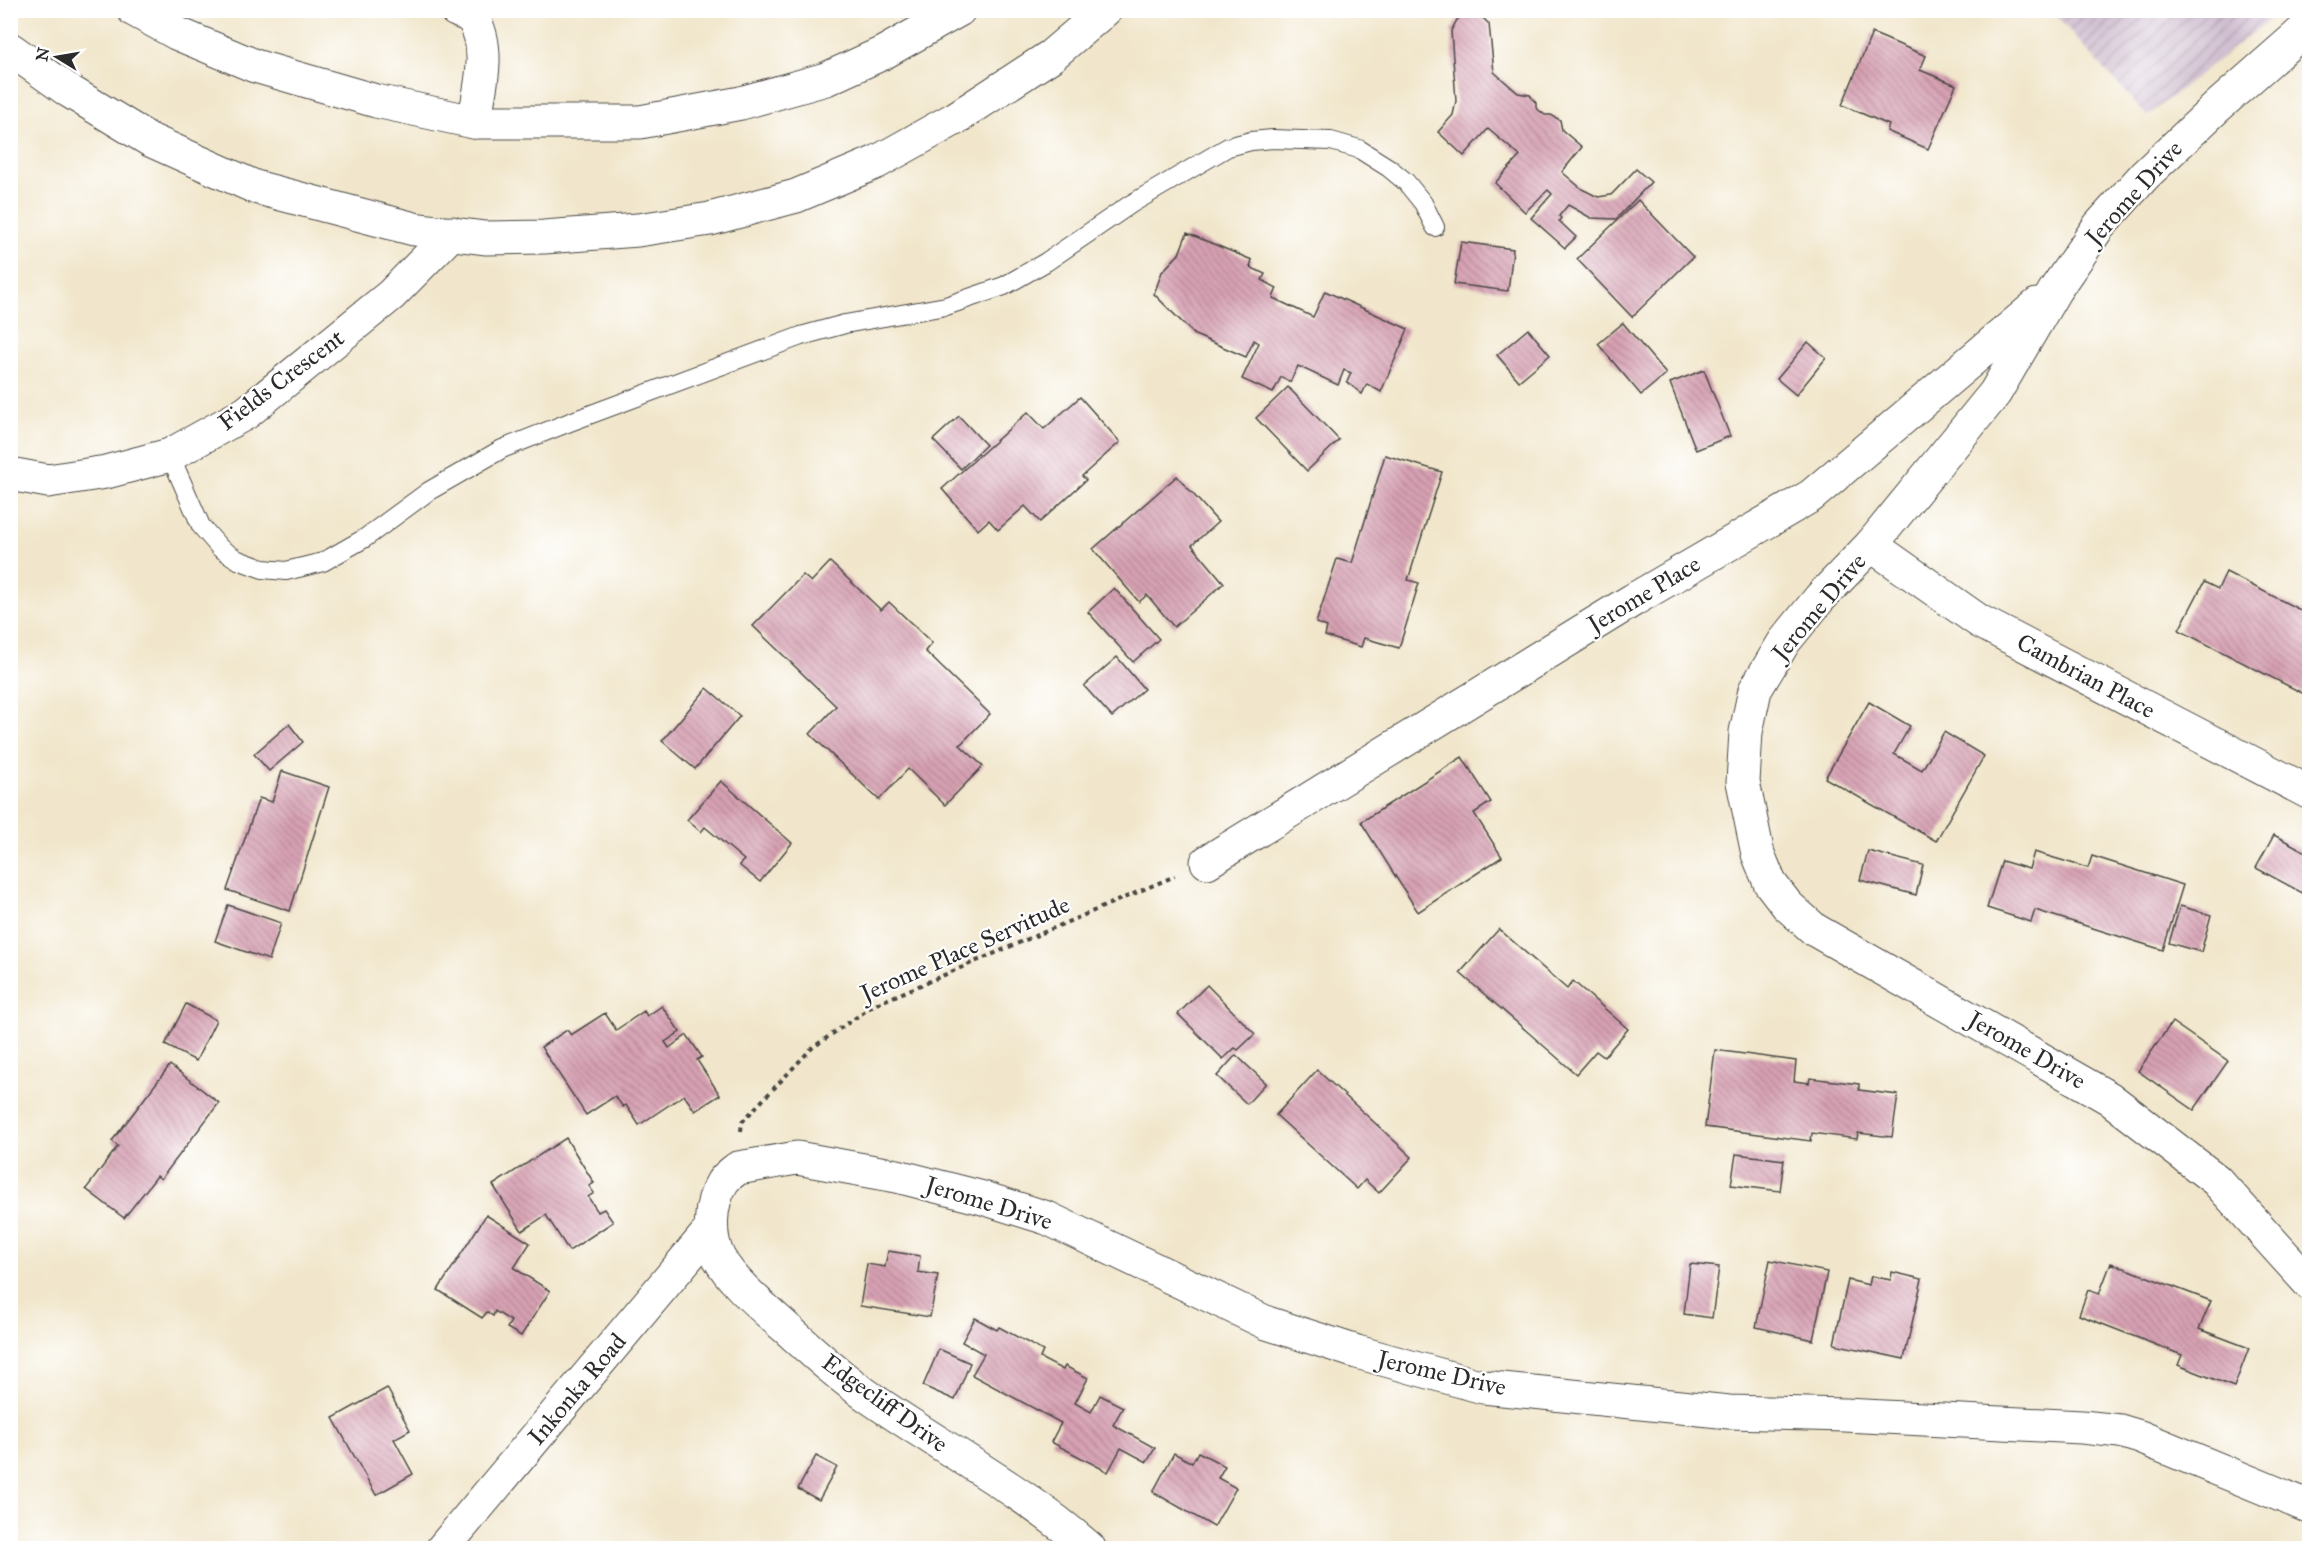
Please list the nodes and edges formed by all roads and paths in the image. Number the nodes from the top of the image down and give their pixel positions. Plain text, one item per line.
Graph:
1 (134, 10) edge
2 (456, 10) edge
3 (959, 10) edge
4 (1105, 10) edge
5 (2310, 25) edge
6 (10, 49) edge
7 (474, 122) junction
8 (1435, 227) dead end
9 (452, 233) junction
10 (2055, 290) junction
11 (170, 455) junction
12 (10, 474) edge
13 (1871, 545) junction
14 (2310, 793) edge
15 (1207, 862) joint
16 (738, 1168) junction
17 (711, 1229) junction
18 (2310, 1284) edge
19 (2310, 1507) edge
20 (443, 1548) edge
21 (1089, 1548) edge

1 - 7 main road
2 - 7 main road
3 - 7 main road
4 - 9 main road
5 - 10 main road, Jerome Drive
6 - 9 main road
8 - 11 lane
9 - 11 main road, Fields Crescent
10 - 13 main road, Jerome Drive
10 - 15 main road, Jerome Place
11 - 12 main road, Fields Crescent
13 - 14 main road, Cambrian Place
13 - 18 main road, Jerome Drive
15 - 16 path, Jerome Place Servitude
16 - 17 main road
16 - 19 main road, Jerome Drive
17 - 20 main road, Inkonka Road
17 - 21 main road, Edgecliff Drive

